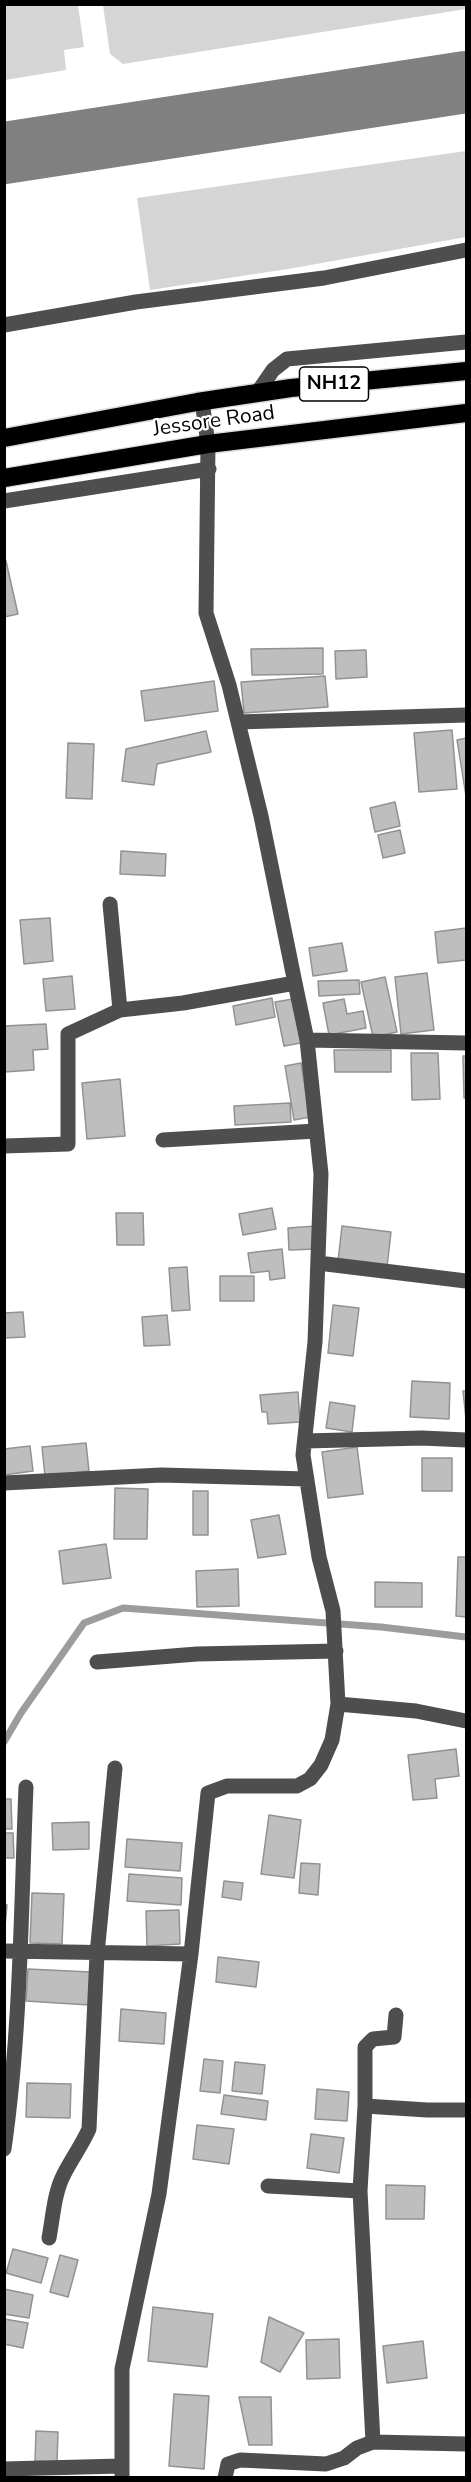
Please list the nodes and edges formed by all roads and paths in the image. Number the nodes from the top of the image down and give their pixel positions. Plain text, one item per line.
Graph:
1 (466, 250) edge
2 (4, 325) edge
3 (466, 342) edge
4 (466, 371) edge
5 (257, 393) junction
6 (202, 401) junction
7 (466, 413) edge
8 (4, 438) edge
9 (208, 444) junction
10 (209, 469) junction
11 (4, 478) edge
12 (4, 501) edge
13 (466, 715) edge
14 (238, 722) junction
15 (110, 904) dead end
16 (295, 983) junction
17 (120, 1010) junction
18 (306, 1040) junction
19 (466, 1043) edge
20 (316, 1131) junction
21 (163, 1140) dead end
22 (4, 1146) edge
23 (318, 1263) junction
24 (466, 1281) edge
25 (466, 1440) edge
26 (305, 1441) junction
27 (307, 1479) junction
28 (4, 1482) edge
29 (336, 1645) junction
30 (97, 1662) dead end
31 (338, 1704) junction
32 (466, 1721) edge
33 (115, 1768) dead end
34 (26, 1787) dead end
35 (12, 1952) edge
36 (96, 1954) junction
37 (191, 1954) junction
38 (396, 2015) dead end
39 (365, 2106) junction
40 (466, 2110) edge
41 (4, 2149) edge
42 (268, 2186) dead end
43 (360, 2191) junction
44 (49, 2238) dead end
45 (373, 2442) junction
46 (466, 2444) edge
47 (4, 2469) edge
48 (326, 2471) edge
49 (121, 2472) edge
50 (225, 2478) edge

1 - 2 street
3 - 5 street
4 - 5 highway, NH12
5 - 6 highway, NH12
6 - 8 highway, NH12
6 - 9 street
7 - 9 highway, Jessore Road / NH12
9 - 10 street
9 - 11 highway, Jessore Road / NH12
10 - 12 street
10 - 14 street
13 - 14 street
14 - 16 street
15 - 17 street
16 - 17 street
16 - 18 street
17 - 22 street
18 - 19 street
18 - 20 street
20 - 21 street
20 - 23 street
23 - 24 street
23 - 26 street
25 - 26 street
26 - 27 street
27 - 28 street
27 - 29 street
29 - 30 street
29 - 31 street
31 - 32 street
31 - 37 street
33 - 36 street
34 - 35 street
35 - 36 street
35 - 41 street
36 - 37 street
36 - 44 street
37 - 49 street
38 - 39 street
39 - 40 street
39 - 43 street
42 - 43 street
43 - 45 street
45 - 46 street
45 - 48 street
47 - 49 street
48 - 50 street

